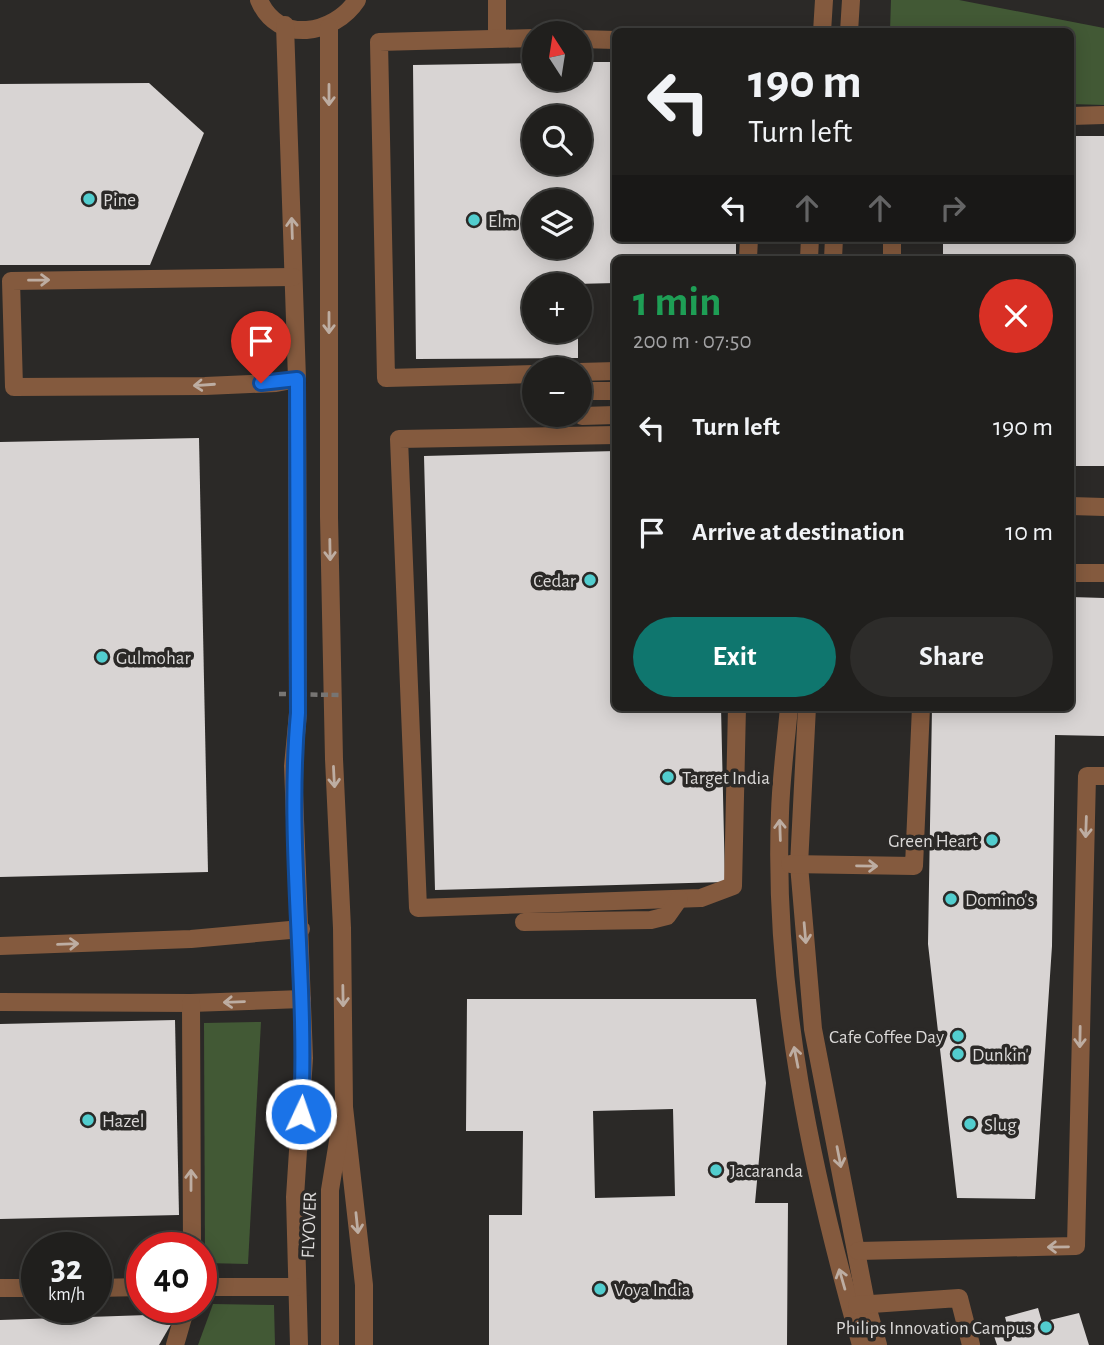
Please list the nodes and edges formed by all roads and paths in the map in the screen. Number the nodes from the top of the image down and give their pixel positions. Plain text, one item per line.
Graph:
1 (259, 0) edge
2 (357, 0) edge
3 (496, 0) edge
4 (824, 0) edge
5 (851, 0) edge
6 (285, 25) junction
7 (329, 27) junction
8 (822, 28) edge
9 (849, 28) edge
10 (497, 37) junction
11 (522, 38) edge
12 (592, 39) edge
13 (612, 40) edge
14 (1104, 115) edge
15 (1074, 116) edge
16 (293, 276) junction
17 (6, 281) edge
18 (612, 372) edge
19 (522, 374) edge
20 (592, 378) edge
21 (297, 379) junction
22 (592, 385) edge
23 (7, 388) edge
24 (612, 390) edge
25 (612, 415) edge
26 (592, 416) edge
27 (612, 435) edge
28 (1074, 506) edge
29 (1104, 507) edge
30 (1074, 573) edge
31 (1104, 573) edge
32 (279, 694) dead end
33 (339, 695) dead end
34 (737, 711) edge
35 (789, 711) edge
36 (807, 711) edge
37 (921, 711) edge
38 (1104, 776) edge
39 (790, 864) junction
40 (680, 899) junction
41 (524, 922) dead end
42 (301, 929) junction
43 (0, 946) edge
44 (302, 999) junction
45 (0, 1002) edge
46 (191, 1003) junction
47 (344, 1107) junction
48 (192, 1232) edge
49 (858, 1251) junction
50 (217, 1287) edge
51 (297, 1287) junction
52 (0, 1288) edge
53 (21, 1288) edge
54 (858, 1305) junction
55 (181, 1323) edge
56 (175, 1345) edge
57 (299, 1345) edge
58 (330, 1345) edge
59 (364, 1345) edge
60 (861, 1345) edge
61 (878, 1345) edge
62 (971, 1345) edge

1 - 6 street
2 - 7 street
3 - 10 street
4 - 8 street
5 - 9 street
6 - 7 street
16 -> 6 street
7 -> 47 street
10 - 11 street
10 - 19 street
12 - 13 street
14 - 15 street
17 -> 16 street
16 - 21 street
17 - 23 street
18 - 20 street
21 -> 23 street
21 - 42 street
22 - 24 street
25 - 26 street
27 - 40 street
28 - 29 street
30 - 31 street
32 - 33 path, bridge
34 - 40 street
39 -> 35 street
36 - 39 street
39 -> 37 street
38 -> 49 street
39 -> 49 street
54 -> 39 street
40 - 41 street
43 -> 42 street
42 - 44 street
44 -> 46 street
44 - 51 street
45 - 46 street
48 -> 46 street
47 - 58 street, FLYOVER
47 -> 59 street
49 - 54 street
50 - 51 street
51 - 57 street
52 - 53 street
54 - 60 street
54 - 61 street
54 - 62 street
55 - 56 street

